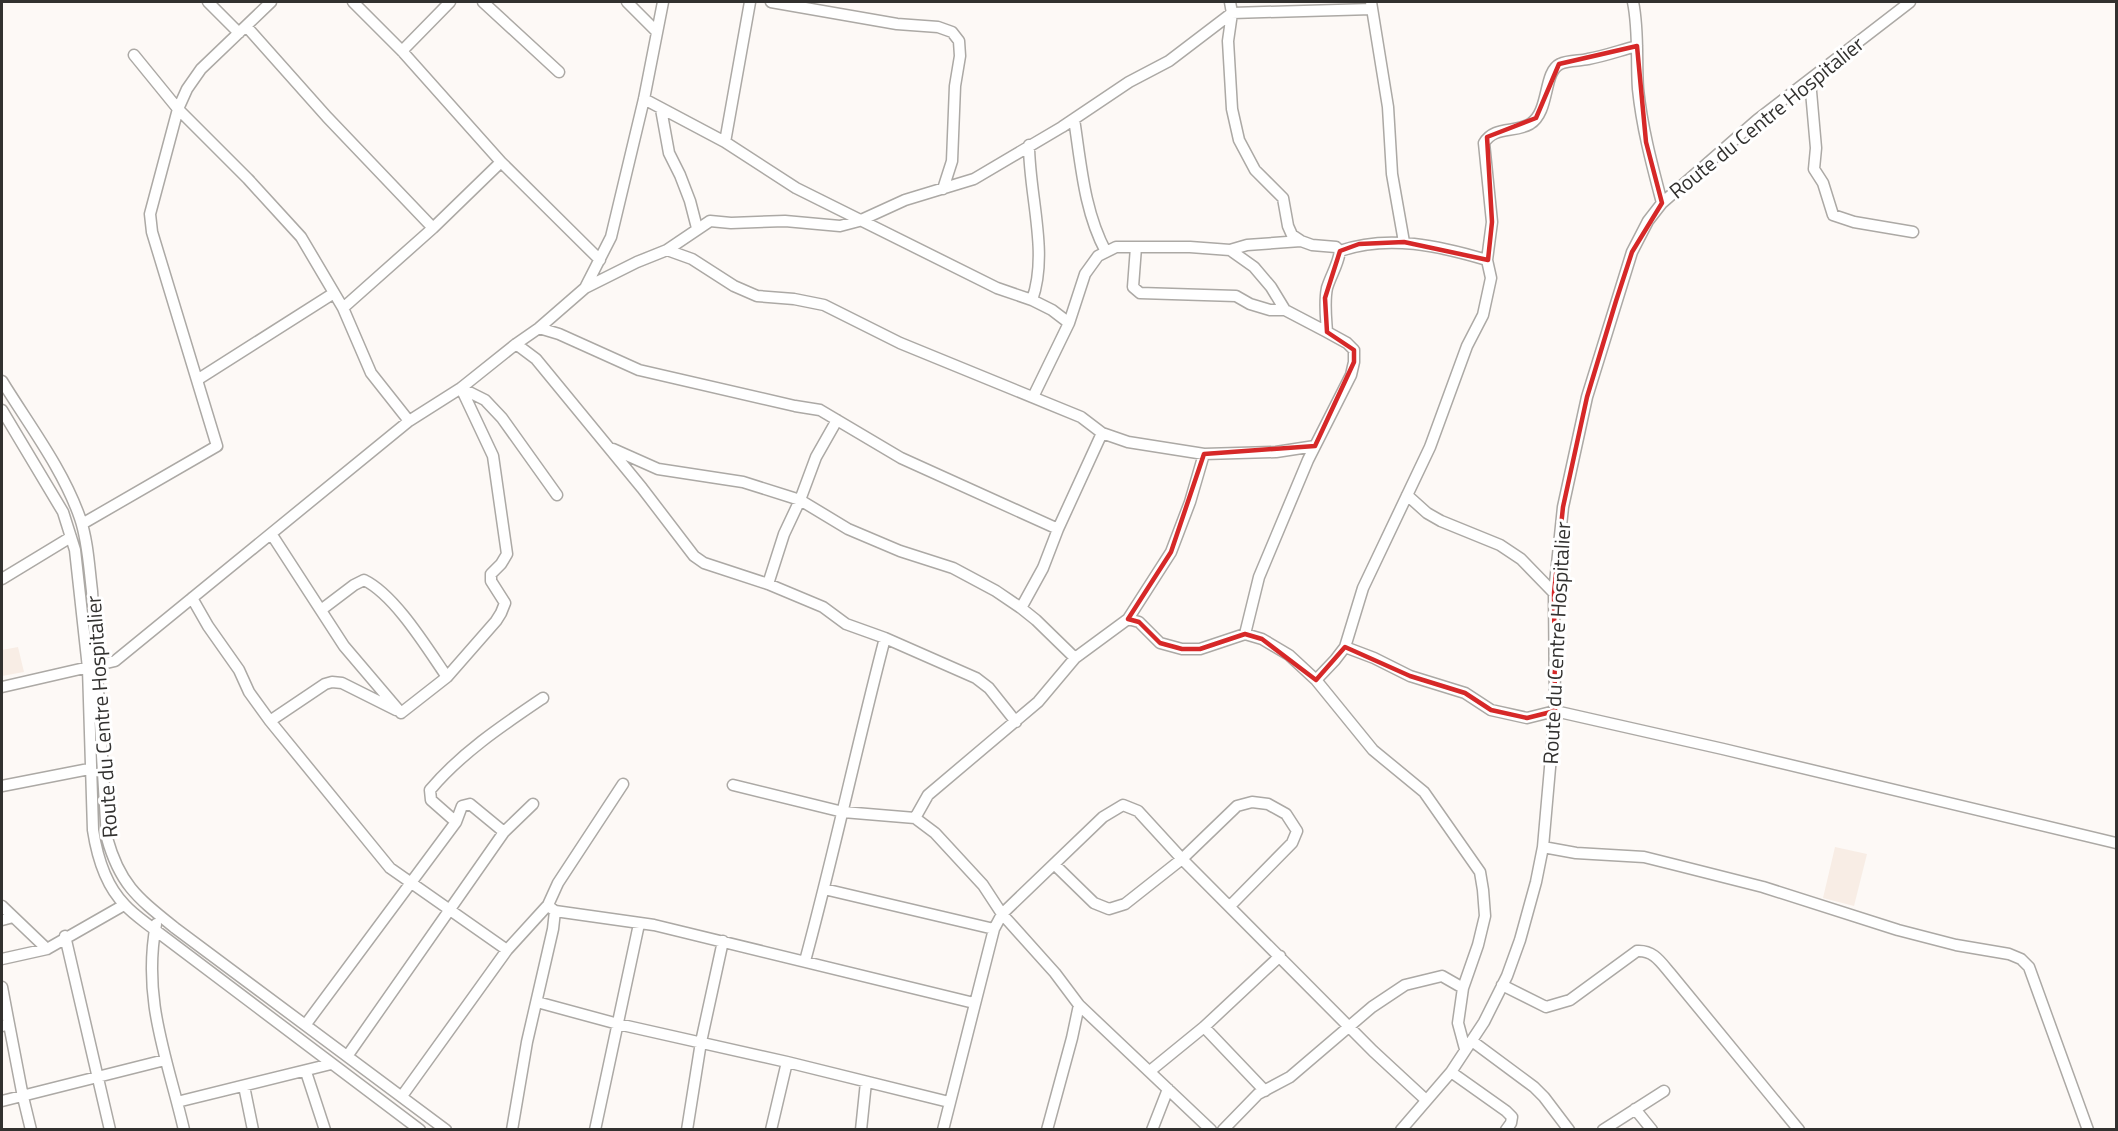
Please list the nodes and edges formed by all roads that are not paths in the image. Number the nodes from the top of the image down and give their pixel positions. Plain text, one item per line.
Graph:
1 (208, 2) edge
2 (271, 2) edge
3 (353, 2) edge
4 (450, 2) edge
5 (483, 2) edge
6 (627, 2) edge
7 (663, 2) edge
8 (750, 2) edge
9 (771, 2) edge
10 (1633, 2) edge
11 (1910, 2) edge
12 (1371, 5) edge
13 (821, 6) edge
14 (1231, 7) edge
15 (242, 29) junction
16 (656, 31) junction
17 (1637, 46) junction
18 (402, 51) junction
19 (134, 55) dead end
20 (559, 72) dead end
21 (1810, 80) junction
22 (644, 99) junction
23 (178, 109) junction
24 (662, 109) junction
25 (1074, 119) junction
26 (725, 142) junction
27 (1029, 145) junction
28 (501, 162) junction
29 (944, 189) junction
30 (1662, 202) junction
31 (859, 221) junction
32 (433, 228) junction
33 (697, 228) junction
34 (1913, 232) dead end
35 (1301, 241) junction
36 (1404, 242) junction
37 (1136, 247) junction
38 (667, 250) junction
39 (1230, 250) junction
40 (1340, 251) junction
41 (1106, 252) junction
42 (1487, 260) junction
43 (600, 261) junction
44 (585, 288) junction
45 (334, 293) junction
46 (1032, 300) junction
47 (343, 308) junction
48 (1285, 310) junction
49 (1069, 323) junction
50 (539, 328) junction
51 (1326, 332) junction
52 (516, 344) junction
53 (197, 380) junction
54 (2, 381) edge
55 (461, 388) junction
56 (1033, 397) junction
57 (2, 410) edge
58 (837, 420) junction
59 (409, 421) junction
60 (1102, 433) junction
61 (607, 446) junction
62 (1315, 447) junction
63 (1204, 454) junction
64 (557, 495) dead end
65 (1407, 495) junction
66 (800, 500) junction
67 (82, 524) junction
68 (1058, 529) junction
69 (272, 535) junction
70 (71, 537) junction
71 (2, 579) edge
72 (768, 584) junction
73 (1554, 593) junction
74 (192, 598) junction
75 (1022, 608) junction
76 (321, 609) junction
77 (1128, 619) junction
78 (1245, 634) junction
79 (885, 638) junction
80 (1345, 647) junction
81 (1075, 658) junction
82 (92, 667) junction
83 (447, 677) junction
84 (1316, 680) junction
85 (2, 687) edge
86 (543, 698) dead end
87 (1556, 711) junction
88 (401, 713) junction
89 (270, 721) junction
90 (1016, 722) junction
91 (89, 769) junction
92 (623, 784) dead end
93 (733, 785) dead end
94 (2, 786) edge
95 (532, 804) dead end
96 (843, 812) junction
97 (915, 818) junction
98 (456, 822) junction
99 (504, 832) junction
100 (2116, 843) edge
101 (1543, 847) junction
102 (1182, 859) junction
103 (1054, 864) junction
104 (411, 884) junction
105 (824, 889) junction
106 (124, 905) junction
107 (2, 906) edge
108 (1230, 906) junction
109 (552, 908) junction
110 (450, 909) junction
111 (158, 914) junction
112 (1002, 914) junction
113 (13, 917) junction
114 (2, 920) edge
115 (639, 924) junction
116 (994, 929) junction
117 (155, 930) junction
118 (65, 936) junction
119 (723, 940) junction
120 (47, 949) junction
121 (507, 951) junction
122 (1280, 956) junction
123 (2, 959) edge
124 (805, 961) junction
125 (1502, 986) junction
126 (2, 987) edge
127 (1462, 988) junction
128 (537, 1002) junction
129 (974, 1003) junction
130 (1078, 1005) junction
131 (306, 1024) junction
132 (618, 1024) junction
133 (5, 1025) edge
134 (1350, 1026) junction
135 (1204, 1027) junction
136 (701, 1042) junction
137 (1469, 1045) junction
138 (348, 1055) junction
139 (165, 1060) junction
140 (787, 1062) junction
141 (331, 1064) junction
142 (1150, 1071) junction
143 (306, 1072) junction
144 (1451, 1072) junction
145 (98, 1077) junction
146 (866, 1082) junction
147 (244, 1086) junction
148 (1168, 1089) junction
149 (1265, 1091) junction
150 (1664, 1091) dead end
151 (402, 1096) junction
152 (23, 1097) junction
153 (1426, 1100) junction
154 (2, 1101) edge
155 (177, 1102) junction
156 (949, 1102) junction
157 (1635, 1108) junction
158 (32, 1130) edge
159 (110, 1130) edge
160 (184, 1130) edge
161 (253, 1130) edge
162 (325, 1130) edge
163 (420, 1130) edge
164 (446, 1130) edge
165 (512, 1130) edge
166 (595, 1130) edge
167 (687, 1130) edge
168 (771, 1130) edge
169 (861, 1130) edge
170 (944, 1130) edge
171 (1047, 1130) edge
172 (1152, 1130) edge
173 (1211, 1130) edge
174 (1223, 1130) edge
175 (1401, 1130) edge
176 (1506, 1130) edge
177 (1569, 1130) edge
178 (1603, 1130) edge
179 (1652, 1130) edge
180 (1799, 1130) edge
181 (2088, 1130) edge

1 - 15 street
2 - 15 street
3 - 18 street
4 - 18 street
5 - 20 street
6 - 16 street
7 - 16 street
8 - 26 street
9 - 13 street
10 - 17 street
11 - 21 street, Route du Centre Hospitalier
12 - 14 street
12 - 36 street
13 - 29 street
14 - 25 street
14 - 35 street
15 - 23 street
15 - 32 street
16 - 22 street
17 - 30 street
17 - 42 street
18 - 28 street
19 - 23 street
21 - 30 street, Route du Centre Hospitalier
21 - 34 street
22 - 24 street
22 - 43 street
23 - 45 street
23 - 53 street
24 - 26 street
24 - 33 street
25 - 27 street
25 - 41 street
26 - 31 street
27 - 29 street
27 - 46 street
28 - 32 street
28 - 43 street
29 - 31 street
30 - 73 street, Route du Centre Hospitalier
31 - 33 street
31 - 46 street
32 - 47 street
33 - 38 street
35 - 39 street
35 - 40 street
36 - 40 street
36 - 42 street
37 - 39 street
37 - 41 street
37 - 48 street
38 - 44 street
38 - 56 street
39 - 48 street
40 - 51 street
41 - 49 street
42 - 65 street
43 - 44 street
44 - 50 street
45 - 47 street
45 - 53 street
46 - 49 street
47 - 59 street
48 - 51 street
49 - 56 street
50 - 52 street
50 - 58 street
51 - 62 street
52 - 55 street
52 - 61 street
53 - 67 street
54 - 67 street, Route du Centre Hospitalier
55 - 59 street
55 - 64 street
55 - 83 street
56 - 60 street
57 - 70 street, Route du Centre Hospitalier
58 - 66 street
58 - 68 street
59 - 69 street
60 - 63 street
60 - 68 street
61 - 66 street
61 - 72 street
62 - 63 street
62 - 78 street
63 - 77 street
65 - 73 street
65 - 80 street
66 - 72 street
66 - 75 street
67 - 82 street, Route du Centre Hospitalier
68 - 75 street
69 - 74 street
69 - 76 street
70 - 71 street
70 - 82 street, Route du Centre Hospitalier
72 - 79 street
73 - 87 street, Route du Centre Hospitalier
74 - 82 street
74 - 89 street
75 - 81 street
76 - 83 street
76 - 88 street
77 - 78 street
77 - 81 street
78 - 84 street
79 - 90 street
79 - 96 street
80 - 84 street
80 - 87 street
81 - 90 street
82 - 85 street
82 - 91 street, Route du Centre Hospitalier
82 - 111 street, Route du Centre Hospitalier
83 - 88 street
84 - 127 street
86 - 98 street
87 - 100 street
87 - 101 street, Route du Centre Hospitalier
88 - 89 street
89 - 104 street
90 - 97 street
91 - 94 street
91 - 106 street, Route du Centre Hospitalier
92 - 109 street
93 - 96 street
95 - 99 street
96 - 97 street
96 - 105 street
97 - 112 street
98 - 99 street
98 - 104 street
99 - 110 street
101 - 125 street, Route du Centre Hospitalier
101 - 181 street
102 - 103 street
102 - 103 street
102 - 108 street
102 - 108 street
103 - 112 street
104 - 110 street
104 - 131 street
105 - 116 street
105 - 124 street
106 - 117 street, Route du Centre Hospitalier
106 - 118 street
107 - 113 street
108 - 122 street
109 - 115 street
109 - 121 street
109 - 128 street
110 - 121 street
110 - 138 street
111 - 117 street
111 - 131 street, Route du Centre Hospitalier
112 - 116 street
112 - 130 street
113 - 114 street
113 - 120 street
115 - 119 street
115 - 132 street
116 - 129 street
117 - 139 street
117 - 141 street, Route du Centre Hospitalier
118 - 120 street
118 - 145 street
119 - 124 street
119 - 136 street
120 - 123 street
121 - 151 street
122 - 134 street
122 - 135 street
124 - 129 street
125 - 137 street, Route du Centre Hospitalier
125 - 180 street
126 - 133 street
127 - 134 street
127 - 137 street
128 - 132 street
128 - 165 street
129 - 156 street
130 - 142 street
130 - 171 street
131 - 138 street, Route du Centre Hospitalier
132 - 136 street
132 - 166 street
133 - 152 street
134 - 149 street
134 - 153 street
135 - 142 street
135 - 149 street
136 - 140 street
136 - 167 street
137 - 144 street, Route du Centre Hospitalier
137 - 177 street
138 - 151 street, Route du Centre Hospitalier
139 - 145 street
139 - 155 street
140 - 146 street
140 - 168 street
141 - 143 street
141 - 163 street, Route du Centre Hospitalier
142 - 148 street
143 - 147 street
143 - 162 street
144 - 153 street, Route du Centre Hospitalier
144 - 176 street
145 - 152 street
145 - 159 street
146 - 156 street
146 - 169 street
147 - 155 street
147 - 161 street
148 - 172 street
148 - 173 street
149 - 174 street
150 - 157 street
151 - 164 street, Route du Centre Hospitalier
152 - 154 street
152 - 158 street
153 - 175 street, Route du Centre Hospitalier
155 - 160 street
156 - 170 street
157 - 178 street
157 - 179 street

